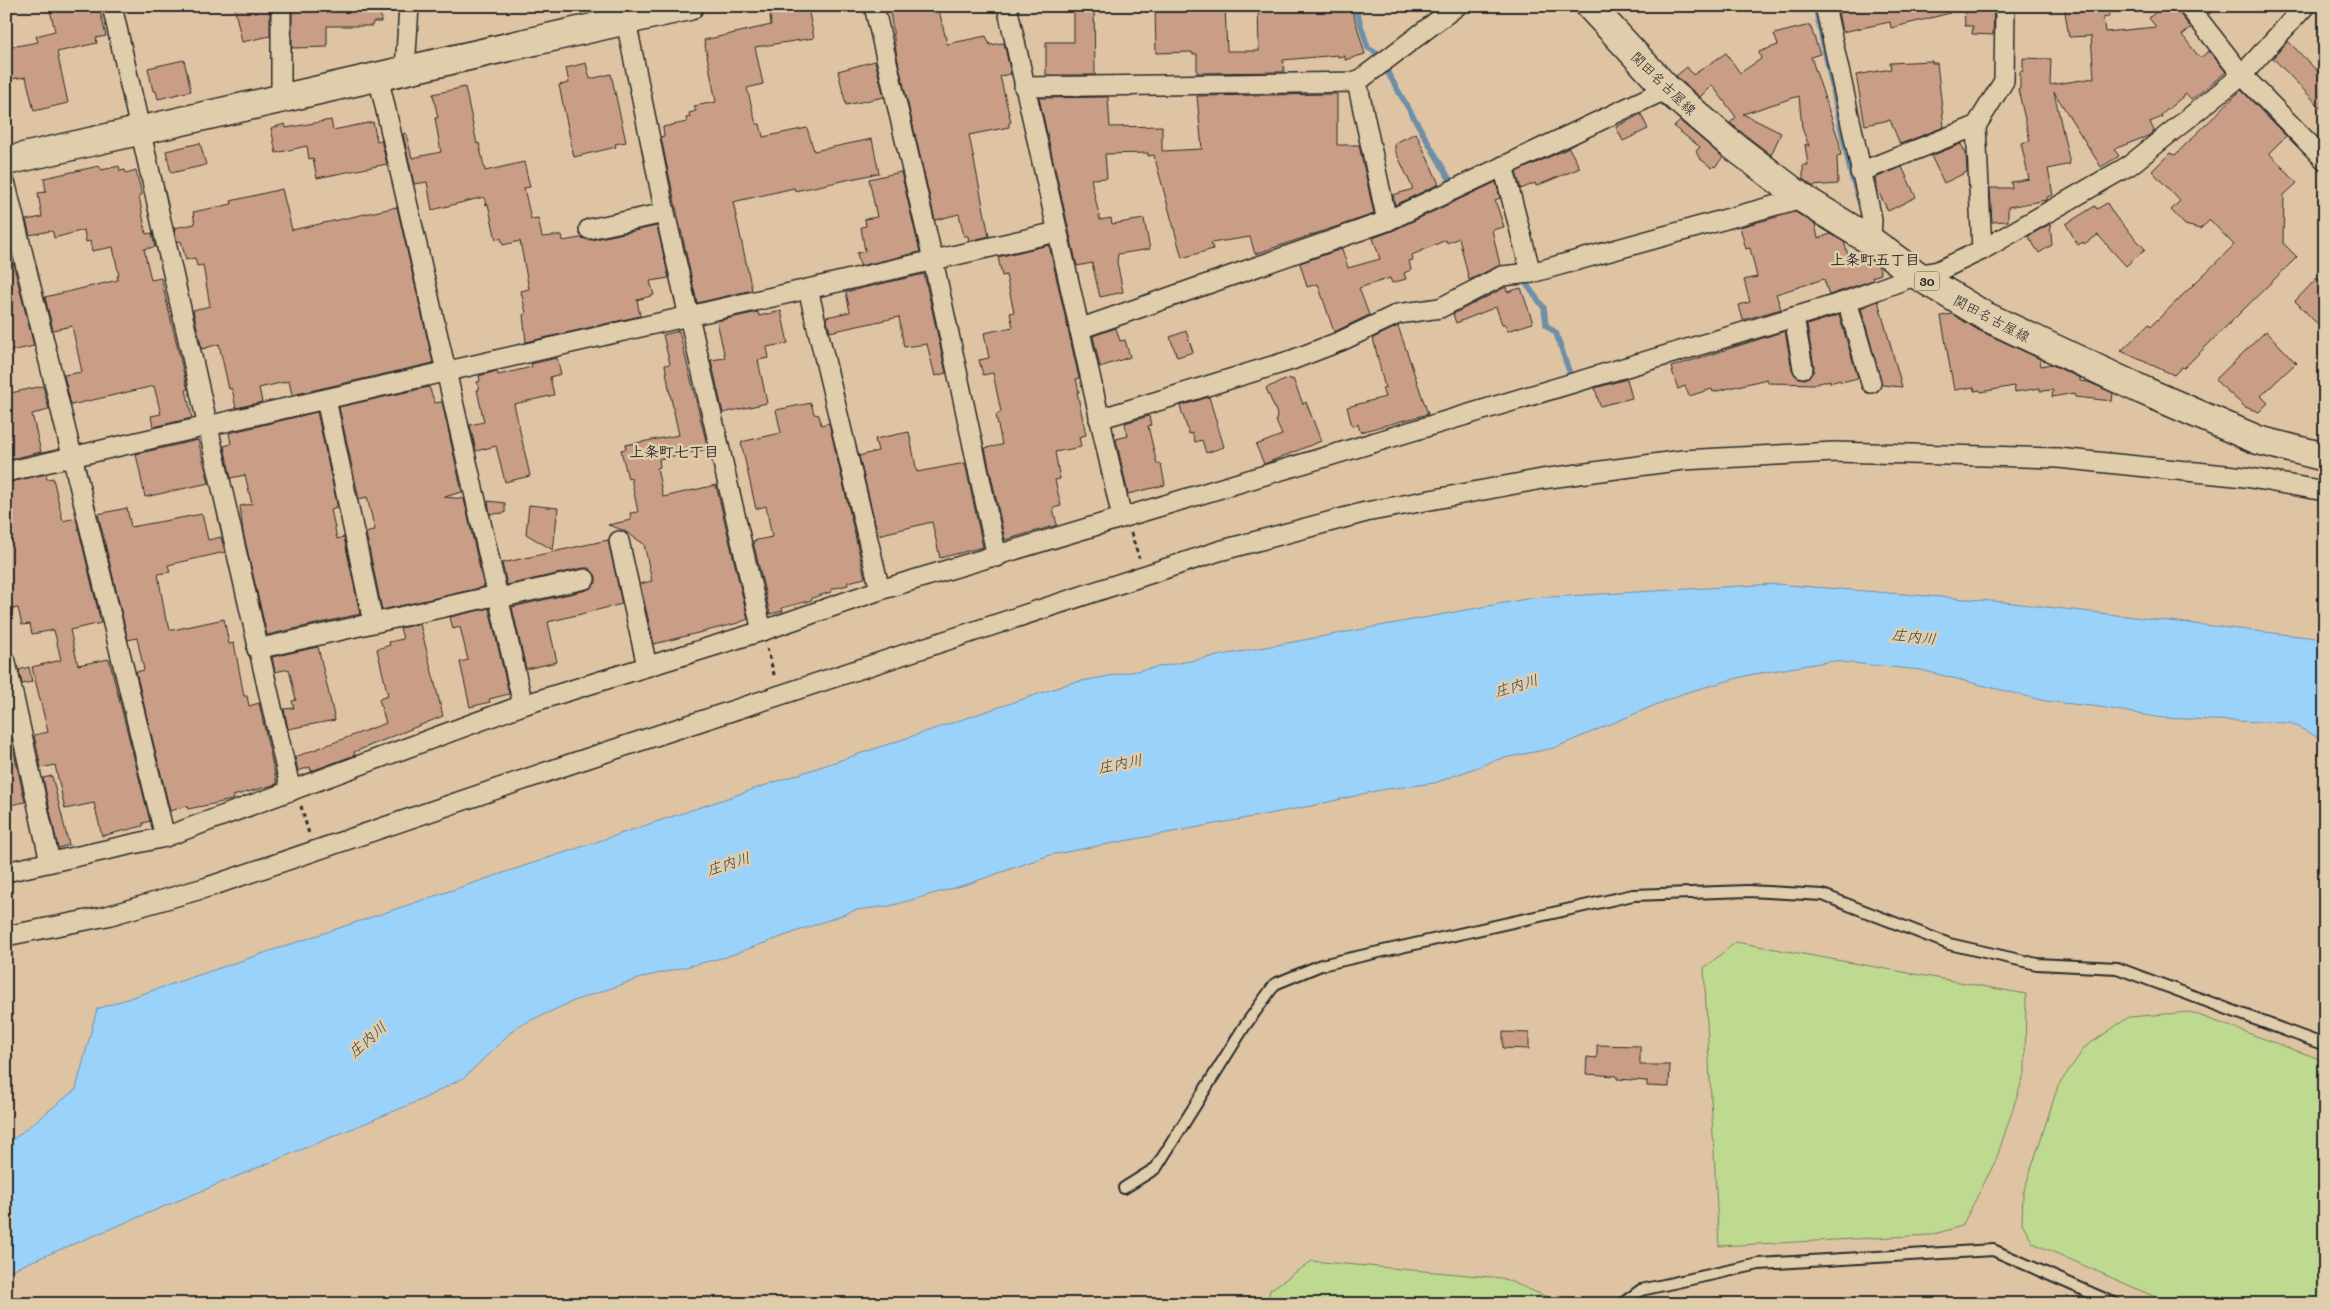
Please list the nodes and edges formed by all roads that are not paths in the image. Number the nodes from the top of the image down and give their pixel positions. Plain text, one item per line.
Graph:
1 (112, 6) edge
2 (281, 6) edge
3 (409, 6) edge
4 (689, 6) edge
5 (874, 6) edge
6 (1007, 6) edge
7 (1456, 6) edge
8 (1590, 6) edge
9 (1825, 6) edge
10 (2005, 6) edge
11 (2188, 6) edge
12 (2305, 6) edge
13 (626, 21) junction
14 (406, 70) junction
15 (2242, 75) junction
16 (378, 76) junction
17 (1357, 82) junction
18 (1024, 87) junction
19 (1667, 89) junction
20 (281, 98) junction
21 (1976, 126) junction
22 (141, 130) junction
23 (2325, 160) edge
24 (6, 161) edge
25 (1503, 166) junction
26 (1860, 172) junction
27 (6, 185) edge
28 (1802, 198) junction
29 (665, 213) junction
30 (1387, 221) junction
31 (589, 230) dead end
32 (1057, 232) junction
33 (1871, 241) junction
34 (1982, 250) junction
35 (933, 260) junction
36 (1531, 273) junction
37 (1917, 275) junction
38 (808, 289) junction
39 (1848, 301) junction
40 (689, 316) junction
41 (1794, 317) junction
42 (1079, 329) junction
43 (1803, 368) dead end
44 (447, 371) junction
45 (1871, 382) dead end
46 (326, 399) junction
47 (1099, 419) junction
48 (207, 425) junction
49 (72, 457) junction
50 (2325, 457) edge
51 (6, 472) edge
52 (2325, 491) edge
53 (1124, 517) junction
54 (620, 541) dead end
55 (997, 557) junction
56 (585, 579) dead end
57 (880, 590) junction
58 (499, 596) junction
59 (373, 622) junction
60 (762, 631) junction
61 (257, 649) junction
62 (6, 662) edge
63 (647, 666) junction
64 (523, 705) junction
65 (293, 790) junction
66 (165, 837) junction
67 (50, 862) junction
68 (6, 872) edge
69 (6, 936) edge
70 (2325, 1045) edge
71 (1124, 1188) dead end
72 (1622, 1304) edge
73 (2116, 1304) edge

1 - 22 street
2 - 20 street
3 - 14 street
4 - 13 main road
5 - 35 street
6 - 18 street
7 - 17 street
8 - 19 main road, 関田名古屋線 / 30
9 - 26 street
10 - 21 street
11 - 15 street
12 - 15 street
13 - 14 main road
13 - 29 street
14 - 16 main road
15 - 23 street
15 - 34 street
16 - 20 main road
16 - 44 street
17 - 18 street
17 - 30 street
18 - 32 street
19 - 25 street
19 - 28 main road, 関田名古屋線 / 30
20 - 22 main road
21 - 26 street
21 - 34 street
22 - 24 main road
22 - 48 street
25 - 30 street
25 - 36 street
26 - 33 street
27 - 49 street
28 - 33 main road, 関田名古屋線 / 30
28 - 36 street
29 - 31 street
29 - 40 street
30 - 42 street
32 - 35 street
32 - 42 street
33 - 37 main road, 関田名古屋線 / 30
34 - 37 street
35 - 38 street
35 - 55 street
36 - 47 street
37 - 39 street
37 - 50 main road, 関田名古屋線 / 30
38 - 40 street
38 - 57 street
39 - 41 street
39 - 45 street
40 - 44 street
40 - 60 street
41 - 43 street
41 - 53 street
42 - 47 street
44 - 46 street
44 - 58 street
46 - 48 street
46 - 59 street
47 - 53 street
48 - 49 street
48 - 61 street
49 - 51 street
49 - 66 street
52 - 69 street
53 - 55 street
54 - 63 street
55 - 57 street
56 - 58 street
57 - 60 street
58 - 59 street
58 - 64 street
59 - 61 street
60 - 63 street
61 - 65 street
62 - 67 street
63 - 64 street
64 - 65 street
65 - 66 street
66 - 67 street
67 - 68 street
70 - 71 lane
72 - 73 lane

